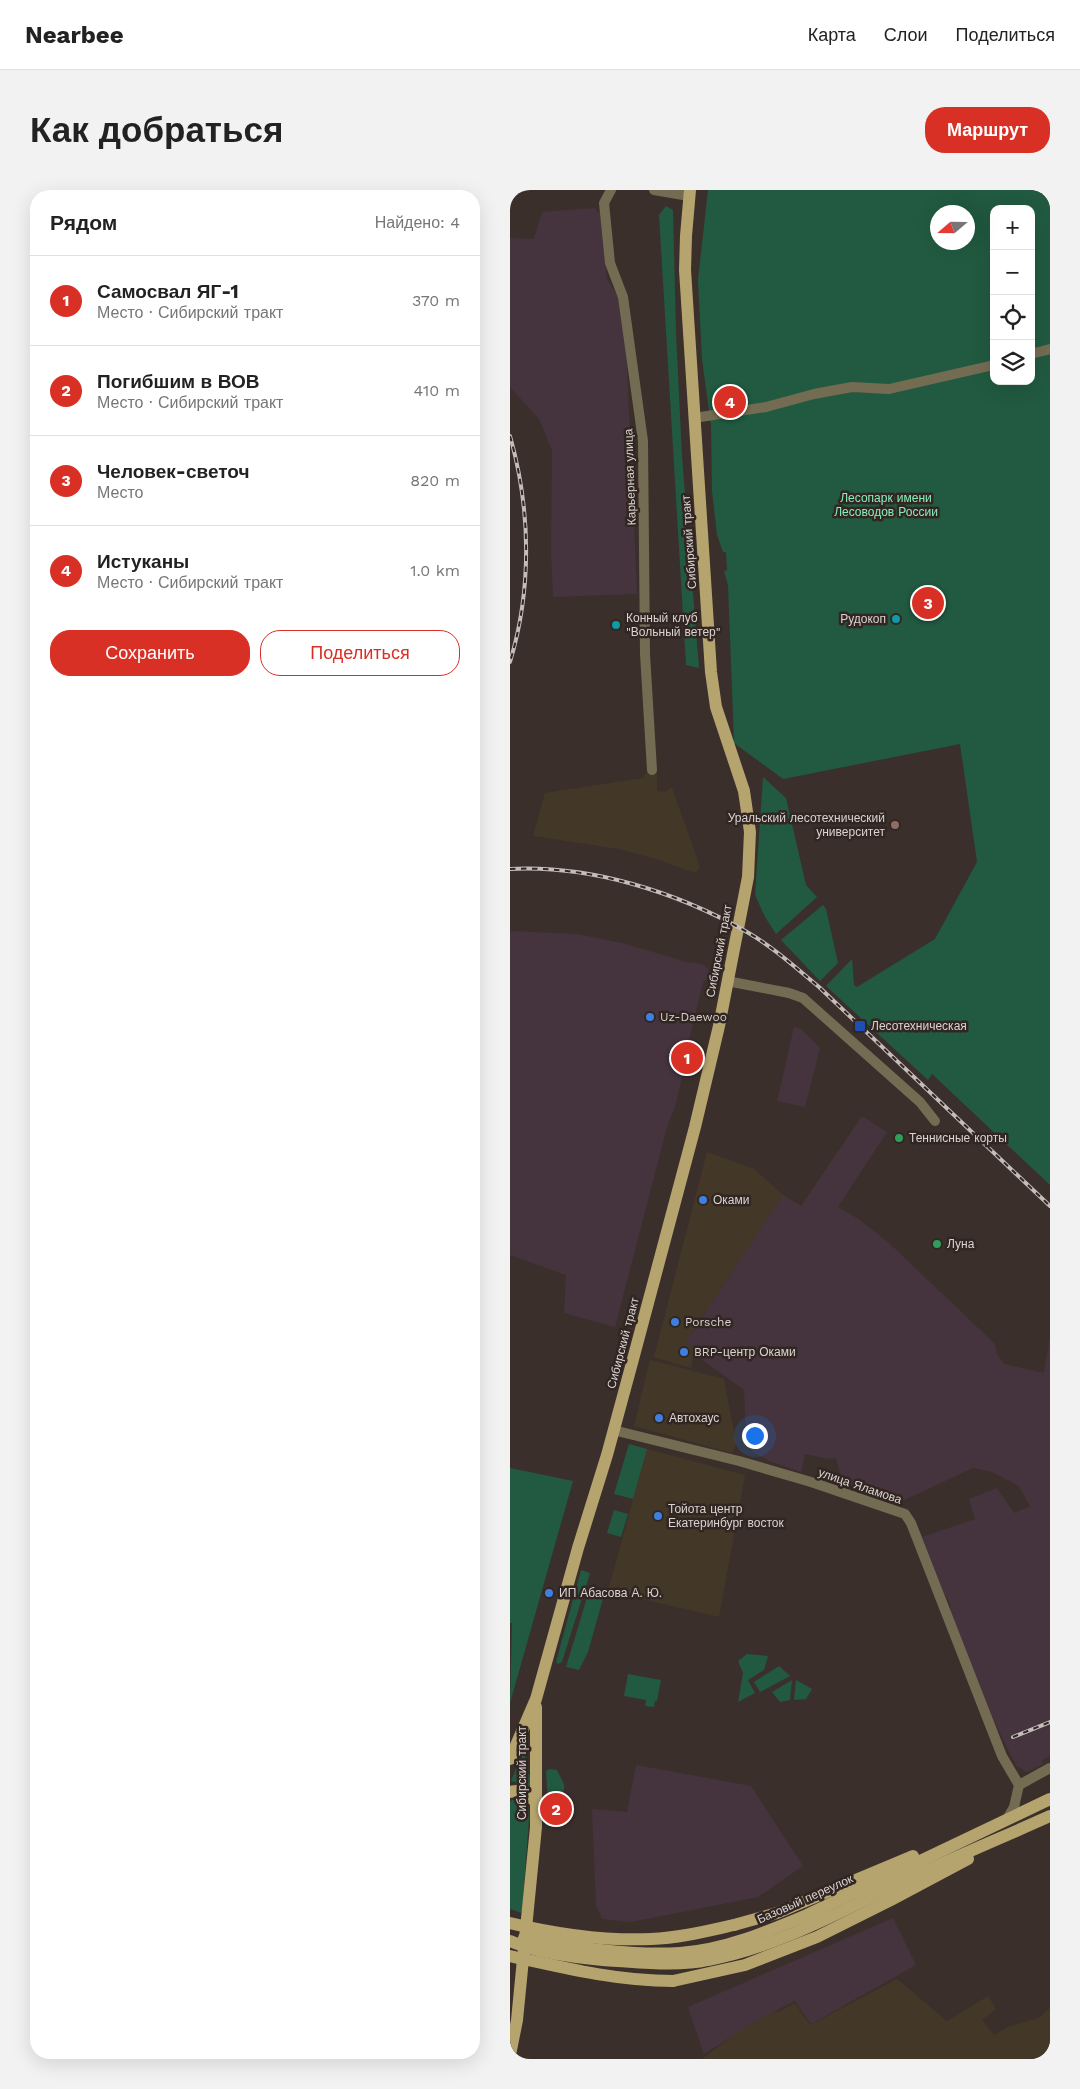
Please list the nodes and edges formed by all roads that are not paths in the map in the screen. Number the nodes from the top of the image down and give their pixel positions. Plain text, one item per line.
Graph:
1 (612, 190) edge
2 (654, 190) edge
3 (689, 193) edge
4 (1050, 349) edge
5 (1035, 353) edge
6 (990, 366) edge
7 (694, 418) junction
8 (652, 770) dead end
9 (727, 981) junction
10 (935, 1121) dead end
11 (614, 1430) junction
12 (536, 1699) junction
13 (513, 1754) edge
14 (1050, 1768) edge
15 (535, 1770) junction
16 (1019, 1785) junction
17 (510, 1792) edge
18 (1050, 1799) edge
19 (537, 1805) junction
20 (1050, 1816) edge
21 (1007, 1819) junction
22 (981, 1831) junction
23 (990, 1844) junction
24 (510, 1923) edge
25 (510, 1941) edge
26 (524, 1942) junction
27 (510, 1956) edge
28 (511, 2051) edge

1 - 8 street, Карьерная улица
2 - 3 street
3 - 7 main road, Сибирский тракт
4 - 5 street
6 - 7 street
7 - 9 main road, Сибирский тракт
9 - 10 street
9 - 11 main road, Сибирский тракт
11 - 12 main road, Сибирский тракт
11 - 16 street, улица Яламова
12 - 13 main road, Сибирский тракт
12 - 15 main road, Сибирский тракт
13 - 15 main road
14 - 16 street
15 - 19 main road, Сибирский тракт
16 - 21 street
17 - 19 main road
18 - 21 main road, Базовый переулок
19 - 26 main road, Сибирский тракт
20 - 23 main road, Базовый переулок
21 - 22 main road, Базовый переулок
22 - 24 main road, bridge
22 - 26 main road, Базовый переулок
23 - 26 main road, Базовый переулок
23 - 27 main road, bridge
25 - 26 main road
26 - 28 main road, Сибирский тракт

